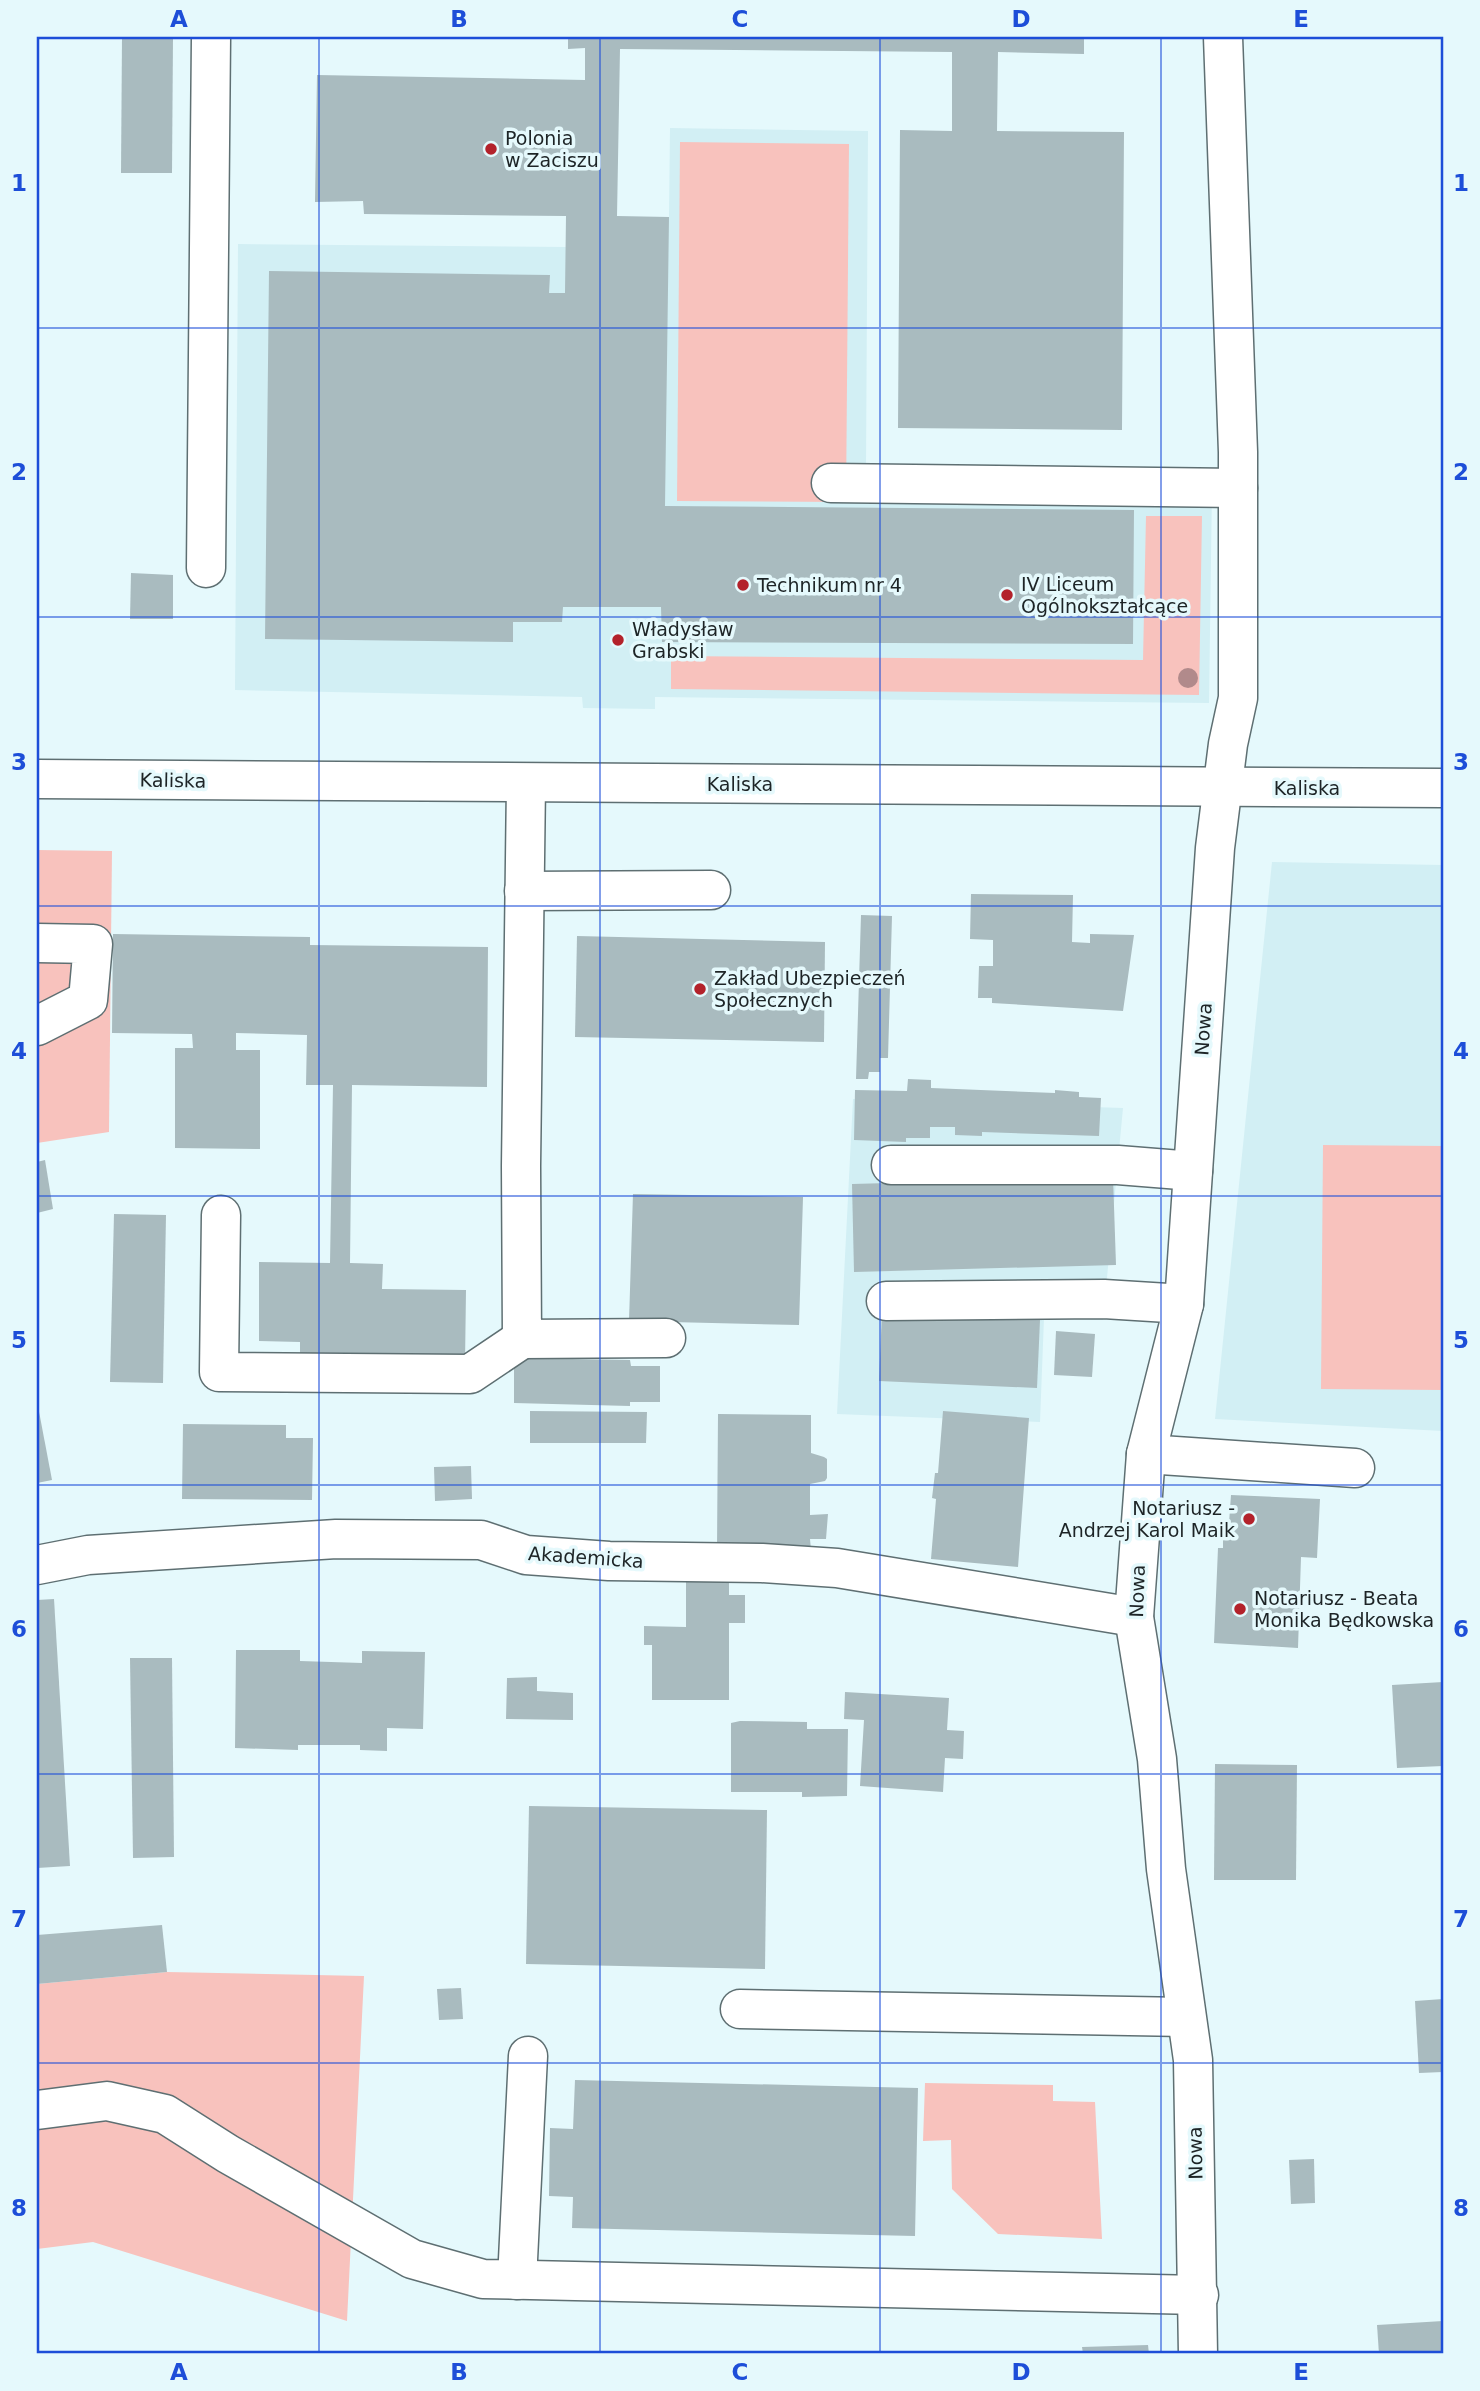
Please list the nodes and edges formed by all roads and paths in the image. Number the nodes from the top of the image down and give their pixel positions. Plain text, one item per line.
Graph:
1 (211, 37) edge
2 (1223, 37) edge
3 (831, 483) dead end
4 (1238, 488) junction
5 (205, 568) dead end
6 (37, 779) edge
7 (526, 783) junction
8 (1223, 787) junction
9 (1443, 788) edge
10 (711, 890) dead end
11 (524, 891) junction
12 (37, 943) edge
13 (37, 1026) edge
14 (891, 1165) dead end
15 (1193, 1171) junction
16 (221, 1215) dead end
17 (886, 1301) dead end
18 (1184, 1304) junction
19 (666, 1338) dead end
20 (522, 1339) junction
21 (1146, 1454) junction
22 (1354, 1468) dead end
23 (37, 1565) edge
24 (1134, 1617) junction
25 (740, 2009) dead end
26 (1186, 2017) junction
27 (528, 2056) dead end
28 (37, 2110) edge
29 (517, 2280) junction
30 (1199, 2295) junction
31 (1198, 2354) edge

1 - 5 street
2 - 4 street, Nowa
3 - 4 street
4 - 8 street, Nowa
6 - 7 street, Kaliska
7 - 8 street, Kaliska
7 - 11 street
8 - 9 street, Kaliska
8 - 15 street, Nowa
10 - 11 street
11 - 20 street
12 - 13 street
14 - 15 street
15 - 18 street, Nowa
16 - 20 street
17 - 18 street
18 - 21 street, Nowa
19 - 20 street
21 - 22 street
21 - 24 street, Nowa
23 - 24 street, Akademicka
24 - 26 street, Nowa
25 - 26 street
26 - 30 street, Nowa
27 - 29 street
28 - 29 street
29 - 30 street
30 - 31 street, Nowa

